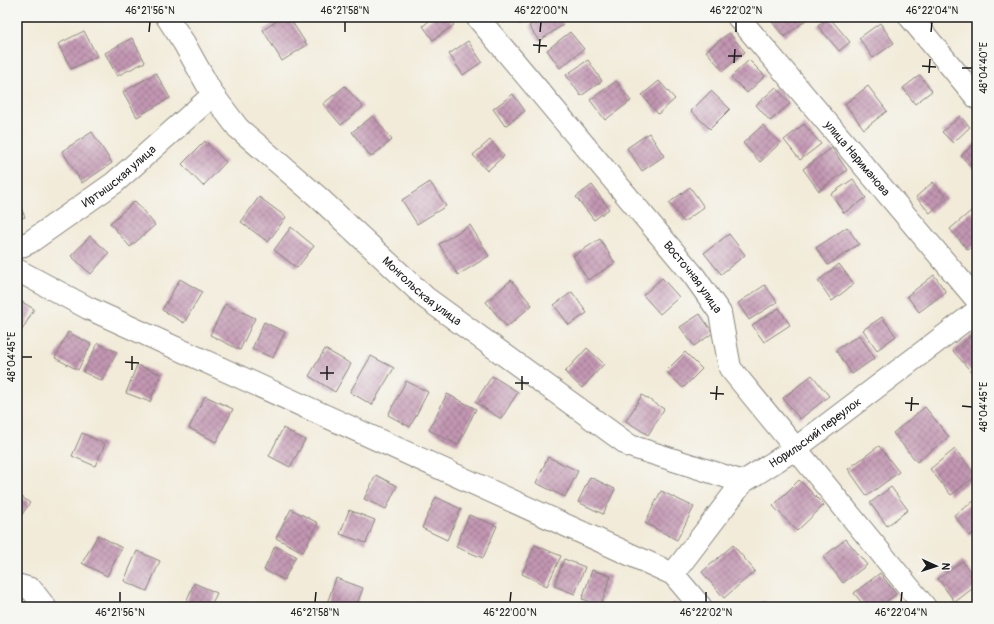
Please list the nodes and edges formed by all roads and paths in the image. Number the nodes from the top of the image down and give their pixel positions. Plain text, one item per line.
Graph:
1 (167, 17) edge
2 (477, 17) edge
3 (738, 17) edge
4 (910, 17) edge
5 (213, 95) junction
6 (977, 98) edge
7 (17, 248) edge
8 (17, 270) edge
9 (977, 300) edge
10 (977, 311) edge
11 (795, 449) junction
12 (743, 482) junction
13 (673, 574) junction
14 (17, 585) edge
15 (45, 607) edge
16 (701, 607) edge
17 (925, 607) edge

1 - 5 street, Монгольская улица
2 - 11 street, Восточная улица
3 - 9 street, улица Нариманова
4 - 6 street
5 - 7 street, Иртышская улица
5 - 12 street, Монгольская улица
8 - 13 street
10 - 11 street, Норильский переулок
11 - 12 street, Норильский переулок
11 - 17 street, Восточная улица
12 - 13 street, Норильский переулок
13 - 16 street
14 - 15 street

